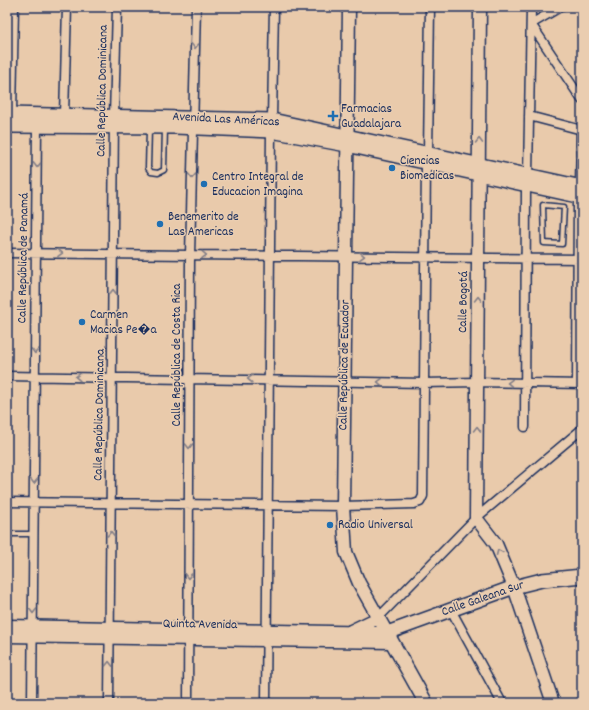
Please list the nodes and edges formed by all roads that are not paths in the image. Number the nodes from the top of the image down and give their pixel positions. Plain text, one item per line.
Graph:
1 (14, 7) edge
2 (66, 7) edge
3 (117, 7) edge
4 (196, 7) edge
5 (274, 7) edge
6 (349, 7) edge
7 (430, 7) edge
8 (480, 7) edge
9 (531, 7) edge
10 (560, 7) edge
11 (531, 24) junction
12 (582, 100) edge
13 (64, 115) junction
14 (529, 116) junction
15 (8, 118) edge
16 (114, 122) junction
17 (194, 123) junction
18 (272, 125) junction
19 (37, 126) junction
20 (150, 127) junction
21 (165, 127) junction
22 (581, 130) edge
23 (347, 141) junction
24 (427, 158) junction
25 (479, 170) junction
26 (527, 180) junction
27 (580, 192) edge
28 (554, 199) junction
29 (7, 253) edge
30 (36, 253) junction
31 (113, 254) junction
32 (190, 255) junction
33 (270, 255) junction
34 (346, 256) junction
35 (425, 257) junction
36 (478, 258) junction
37 (526, 258) junction
38 (580, 259) edge
39 (7, 376) edge
40 (35, 376) junction
41 (112, 377) junction
42 (189, 378) junction
43 (269, 380) junction
44 (344, 381) junction
45 (477, 382) junction
46 (424, 383) junction
47 (526, 383) junction
48 (580, 384) edge
49 (525, 427) dead end
50 (582, 429) edge
51 (7, 502) edge
52 (34, 502) junction
53 (111, 502) junction
54 (189, 503) junction
55 (268, 504) junction
56 (343, 506) junction
57 (476, 518) junction
58 (7, 534) edge
59 (33, 534) junction
60 (582, 576) edge
61 (514, 587) junction
62 (451, 610) junction
63 (378, 618) junction
64 (7, 626) edge
65 (32, 631) junction
66 (348, 632) junction
67 (110, 633) junction
68 (188, 634) junction
69 (266, 635) junction
70 (7, 636) edge
71 (389, 638) junction
72 (32, 703) edge
73 (109, 703) edge
74 (188, 703) edge
75 (266, 703) edge
76 (426, 703) edge
77 (502, 703) edge
78 (553, 703) edge

1 - 15 street
2 - 13 street
3 - 16 street, Calle República Dominicana
4 -> 17 street, Calle República de Costa Rica
5 - 18 street
6 - 23 street, Calle República de Ecuador
7 - 24 street
25 -> 8 street, Calle Bogotá
9 - 11 street
10 - 11 street
11 - 12 street
11 - 14 street
13 - 15 main road, Avenida Las Américas
13 - 16 main road, Avenida Las Américas
14 - 22 street
14 - 26 street
15 - 19 main road, Avenida Las Américas
16 - 17 main road, Avenida Las Américas
16 - 19 main road, Avenida Las Américas
16 - 20 main road, Avenida Las Américas
16 - 31 street, Calle República Dominicana
17 - 18 main road, Avenida Las Américas
17 - 21 main road, Avenida Las Américas
17 -> 32 street, Calle República de Costa Rica
18 - 23 main road, Avenida Las Américas
18 - 33 street
19 -> 30 street, Calle República de Panamá
20 - 21 main road, Avenida Las Américas
20 - 21 lane
22 - 27 street
23 - 24 main road, Avenida Las Américas
23 - 34 street, Calle República de Ecuador
24 - 25 main road, Avenida Las Américas
24 - 35 street
25 - 26 main road, Avenida Las Américas
25 - 36 street, Calle Bogotá
26 - 27 main road, Avenida Las Américas
26 - 28 main road, Avenida Las Américas
26 - 37 street
27 - 28 main road, Avenida Las Américas
27 - 38 street
28 - 28 lane
29 - 30 street
30 -> 31 street
30 -> 40 street, Calle República de Panamá
31 - 32 street
41 -> 31 street, Calle República Dominicana
32 -> 33 street
32 - 42 street, Calle República de Costa Rica
33 - 34 street
33 - 43 street
34 -> 35 street
34 - 44 street, Calle República de Ecuador
35 - 36 street
35 - 46 street
36 - 37 street
45 -> 36 street, Calle Bogotá
37 - 38 street
37 - 47 street
38 - 48 street
39 - 40 street
41 -> 40 street
40 -> 52 street, Calle República de Panamá
41 - 42 street
41 - 53 street, Calle República Dominicana
43 -> 42 street
42 -> 54 street, Calle República de Costa Rica
43 - 44 street
43 - 55 street
46 -> 44 street
44 - 56 street, Calle República de Ecuador
45 - 46 street
47 -> 45 street
57 -> 45 street, Calle Bogotá
46 - 56 street
47 - 48 street
47 - 49 street
50 - 57 street
51 - 52 street
52 - 53 street
52 - 59 street, Calle República de Panamá
53 - 54 street
67 -> 53 street, Calle República Dominicana
54 - 55 street
54 -> 68 street, Calle República de Costa Rica
55 - 56 street
55 - 69 street
56 - 63 street, Calle República de Ecuador
61 -> 57 street
57 - 63 street
58 - 59 lane
59 -> 65 street, Calle República de Panamá
60 - 61 main road, Calle Galeana Sur
61 - 62 main road, Calle Galeana Sur
61 - 78 street
62 - 71 main road, Calle Galeana Sur
62 - 77 street
63 - 66 street
63 - 71 street, Calle República de Ecuador
64 - 65 street, Quinta Avenida
65 - 67 street, Quinta Avenida
65 - 70 street, Quinta Avenida
65 - 72 street, Calle República de Panamá
66 - 69 street, Quinta Avenida
66 - 71 street, Quinta Avenida
67 - 68 street, Quinta Avenida
73 -> 67 street, Calle República Dominicana
68 - 69 street, Quinta Avenida
68 - 74 street, Calle República de Costa Rica
69 - 71 street, Quinta Avenida
69 - 75 street
71 - 76 main road, Calle República de Ecuador

